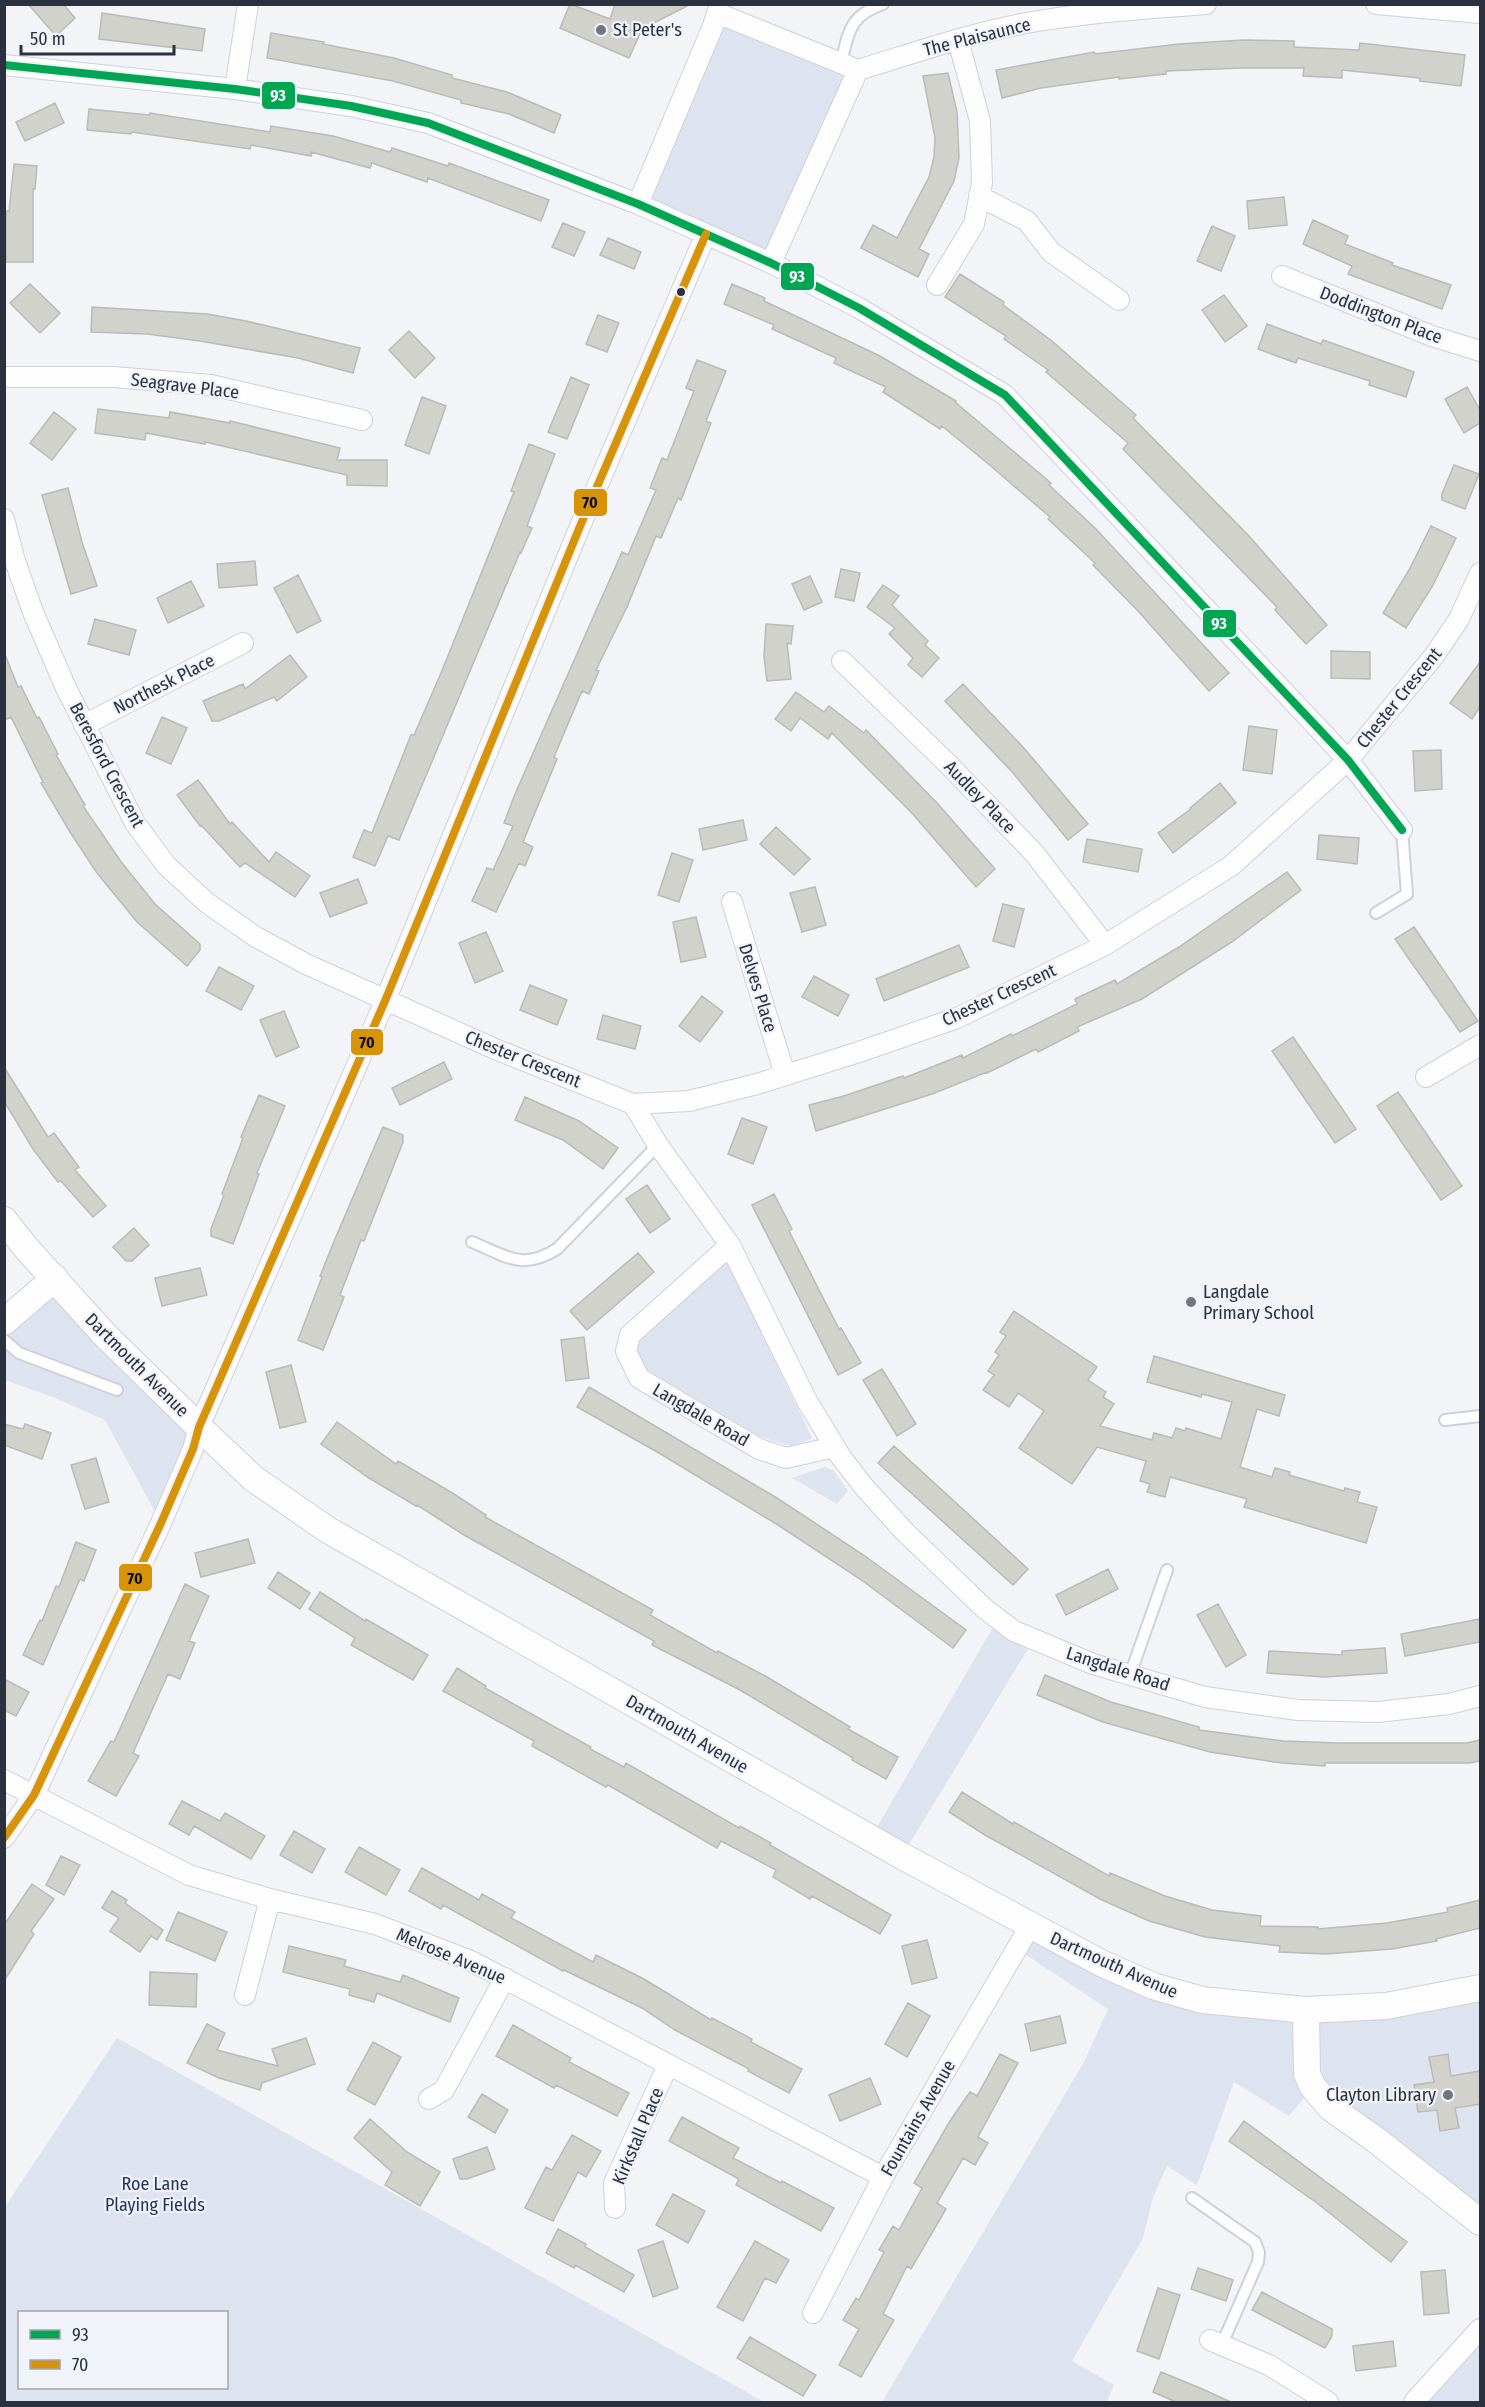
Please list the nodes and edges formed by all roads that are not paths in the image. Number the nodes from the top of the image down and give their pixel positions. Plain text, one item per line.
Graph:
1 (248, 4) edge
2 (883, 4) edge
3 (1206, 4) edge
4 (1376, 4) edge
5 (715, 8) edge
6 (1480, 13) edge
7 (958, 40) junction
8 (4, 65) edge
9 (849, 67) junction
10 (235, 89) junction
11 (979, 196) junction
12 (638, 204) junction
13 (706, 234) junction
14 (771, 263) junction
15 (1282, 276) dead end
16 (936, 285) dead end
17 (1119, 300) dead end
18 (1480, 351) edge
19 (4, 377) edge
20 (362, 420) dead end
21 (4, 519) edge
22 (1480, 573) edge
23 (243, 643) dead end
24 (842, 661) dead end
25 (84, 725) junction
26 (1348, 760) junction
27 (1402, 830) joint
28 (732, 902) dead end
29 (1376, 913) dead end
30 (1105, 945) junction
31 (385, 1001) junction
32 (1480, 1045) edge
33 (785, 1075) junction
34 (1426, 1077) dead end
35 (633, 1104) junction
36 (658, 1145) junction
37 (4, 1220) edge
38 (472, 1242) dead end
39 (730, 1245) junction
40 (55, 1278) junction
41 (4, 1323) edge
42 (4, 1340) edge
43 (117, 1390) dead end
44 (1480, 1416) edge
45 (1445, 1420) dead end
46 (199, 1427) junction
47 (834, 1447) junction
48 (1167, 1570) dead end
49 (1130, 1675) junction
50 (1480, 1696) edge
51 (4, 1780) edge
52 (34, 1795) junction
53 (4, 1838) edge
54 (270, 1899) junction
55 (1030, 1926) junction
56 (505, 1978) junction
57 (1480, 1988) edge
58 (245, 1995) dead end
59 (1306, 2010) junction
60 (668, 2065) junction
61 (429, 2099) dead end
62 (884, 2177) junction
63 (1192, 2198) dead end
64 (615, 2208) dead end
65 (1480, 2222) edge
66 (813, 2313) dead end
67 (1480, 2329) edge
68 (1216, 2342) joint
69 (1328, 2403) edge
70 (1414, 2403) edge

1 - 10 street
2 - 9 lane
3 - 7 street, The Plaisaunce
4 - 6 street
5 - 9 street
5 - 12 street
7 - 9 street, The Plaisaunce
7 - 11 street
8 - 10 street
9 - 14 street
10 - 12 street
11 - 16 street
11 - 17 street
12 - 13 street
13 - 14 street
13 - 31 street
14 - 26 street
15 - 18 street, Doddington Place
19 - 20 street, Seagrave Place
21 - 25 street, Beresford Crescent
22 - 26 street, Chester Crescent
23 - 25 street, Northesk Place
24 - 30 street, Audley Place
25 - 31 street, Beresford Crescent
26 - 27 street
26 - 30 street, Chester Crescent
27 - 29 lane
28 - 33 street, Delves Place
30 - 33 street, Chester Crescent
31 - 35 street, Chester Crescent
31 - 46 street
32 - 34 street
33 - 35 street, Chester Crescent
35 - 36 street, Langdale Road
36 - 38 lane
36 - 39 street, Langdale Road
37 - 40 street, Dartmouth Avenue
39 - 47 street, Langdale Road
39 - 47 street, Langdale Road
40 - 41 street
40 - 46 street, Dartmouth Avenue
42 - 43 lane
44 - 45 lane
46 - 52 street
46 - 55 street, Dartmouth Avenue
47 - 49 street, Langdale Road
48 - 49 lane
49 - 50 street, Langdale Road
51 - 52 street, Melrose Avenue
52 - 53 street
52 - 54 street, Melrose Avenue
54 - 56 street, Melrose Avenue
54 - 58 street
55 - 59 street, Dartmouth Avenue
55 - 62 street, Fountains Avenue
56 - 60 street, Melrose Avenue
56 - 61 street
57 - 59 street, Dartmouth Avenue
59 - 65 street
60 - 62 street, Melrose Avenue
60 - 64 street, Kirkstall Place
62 - 66 street, Fountains Avenue
63 - 68 lane
67 - 70 street
68 - 69 street

